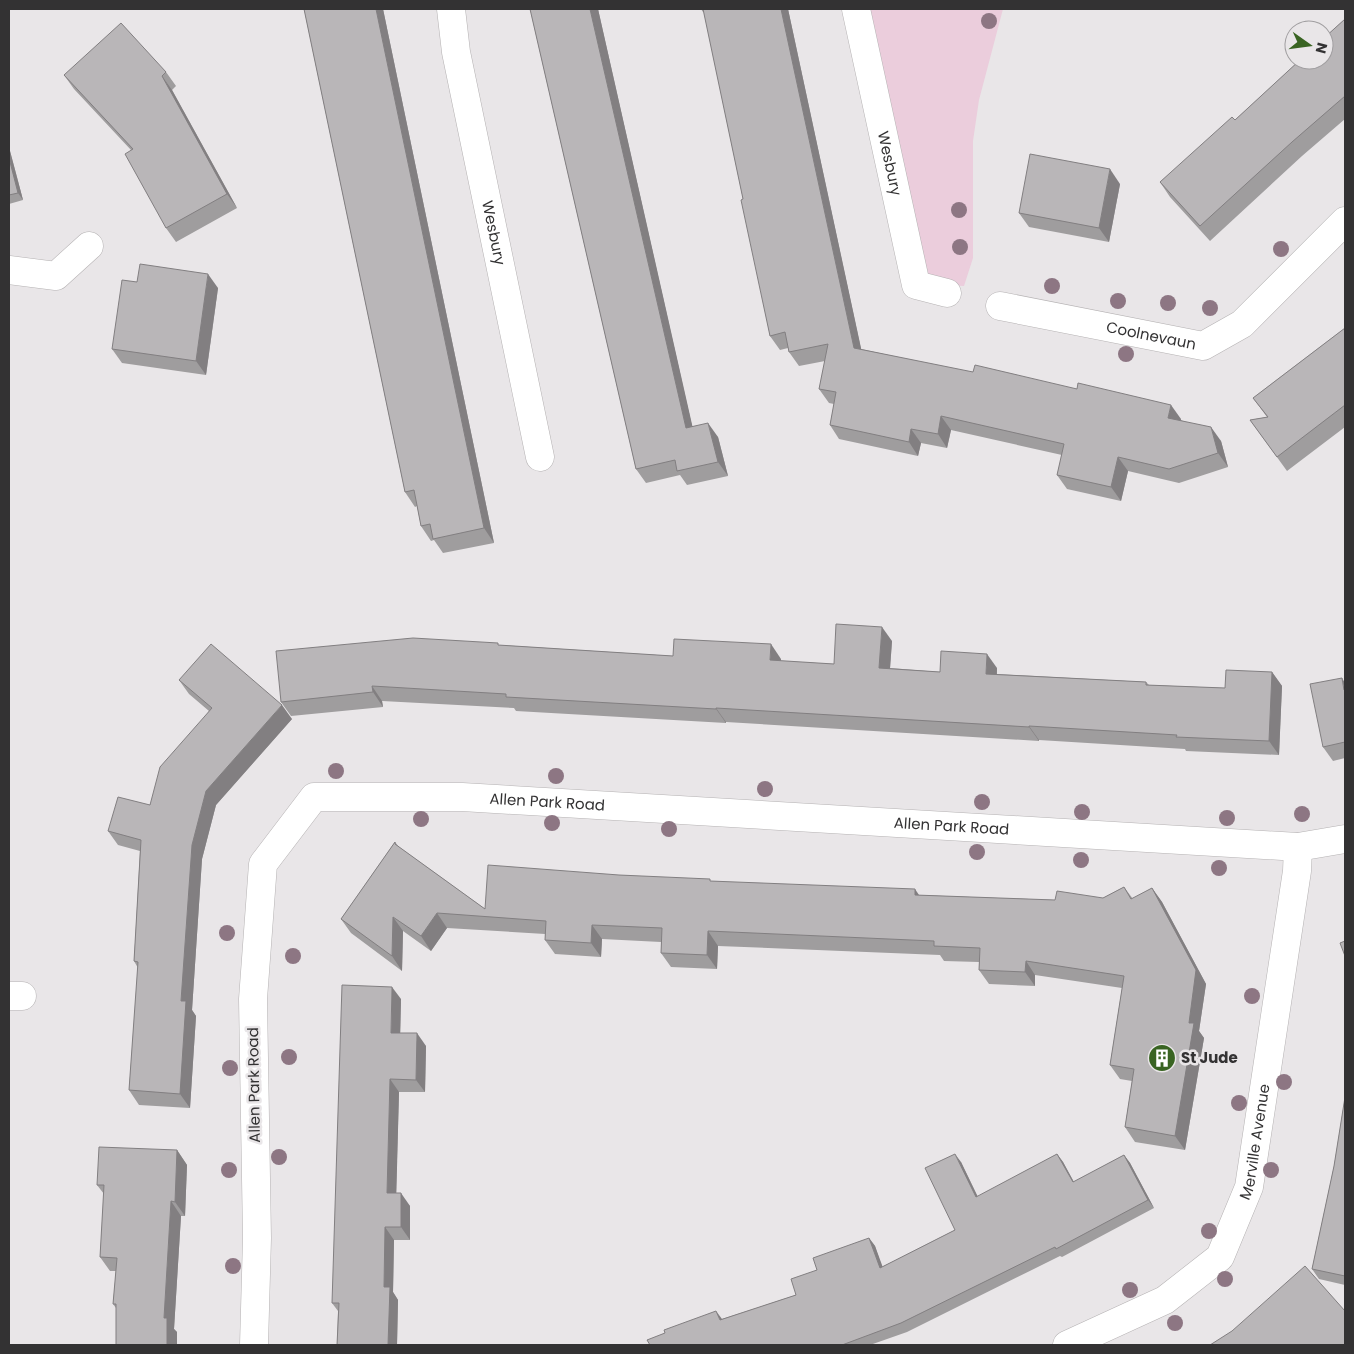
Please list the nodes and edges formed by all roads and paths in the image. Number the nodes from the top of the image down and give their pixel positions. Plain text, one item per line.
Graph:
1 (451, 9) edge
2 (856, 9) edge
3 (1345, 221) edge
4 (89, 246) dead end
5 (9, 270) edge
6 (948, 293) dead end
7 (1000, 306) dead end
8 (540, 456) dead end
9 (1345, 839) edge
10 (1298, 846) junction
11 (254, 1345) edge
12 (1067, 1345) edge

1 - 8 street, Wesbury
2 - 6 street, Wesbury
3 - 7 street, Coolnevaun
4 - 5 street
9 - 10 street, Allen Park Road
10 - 11 street, Allen Park Road
10 - 12 street, Merville Avenue

